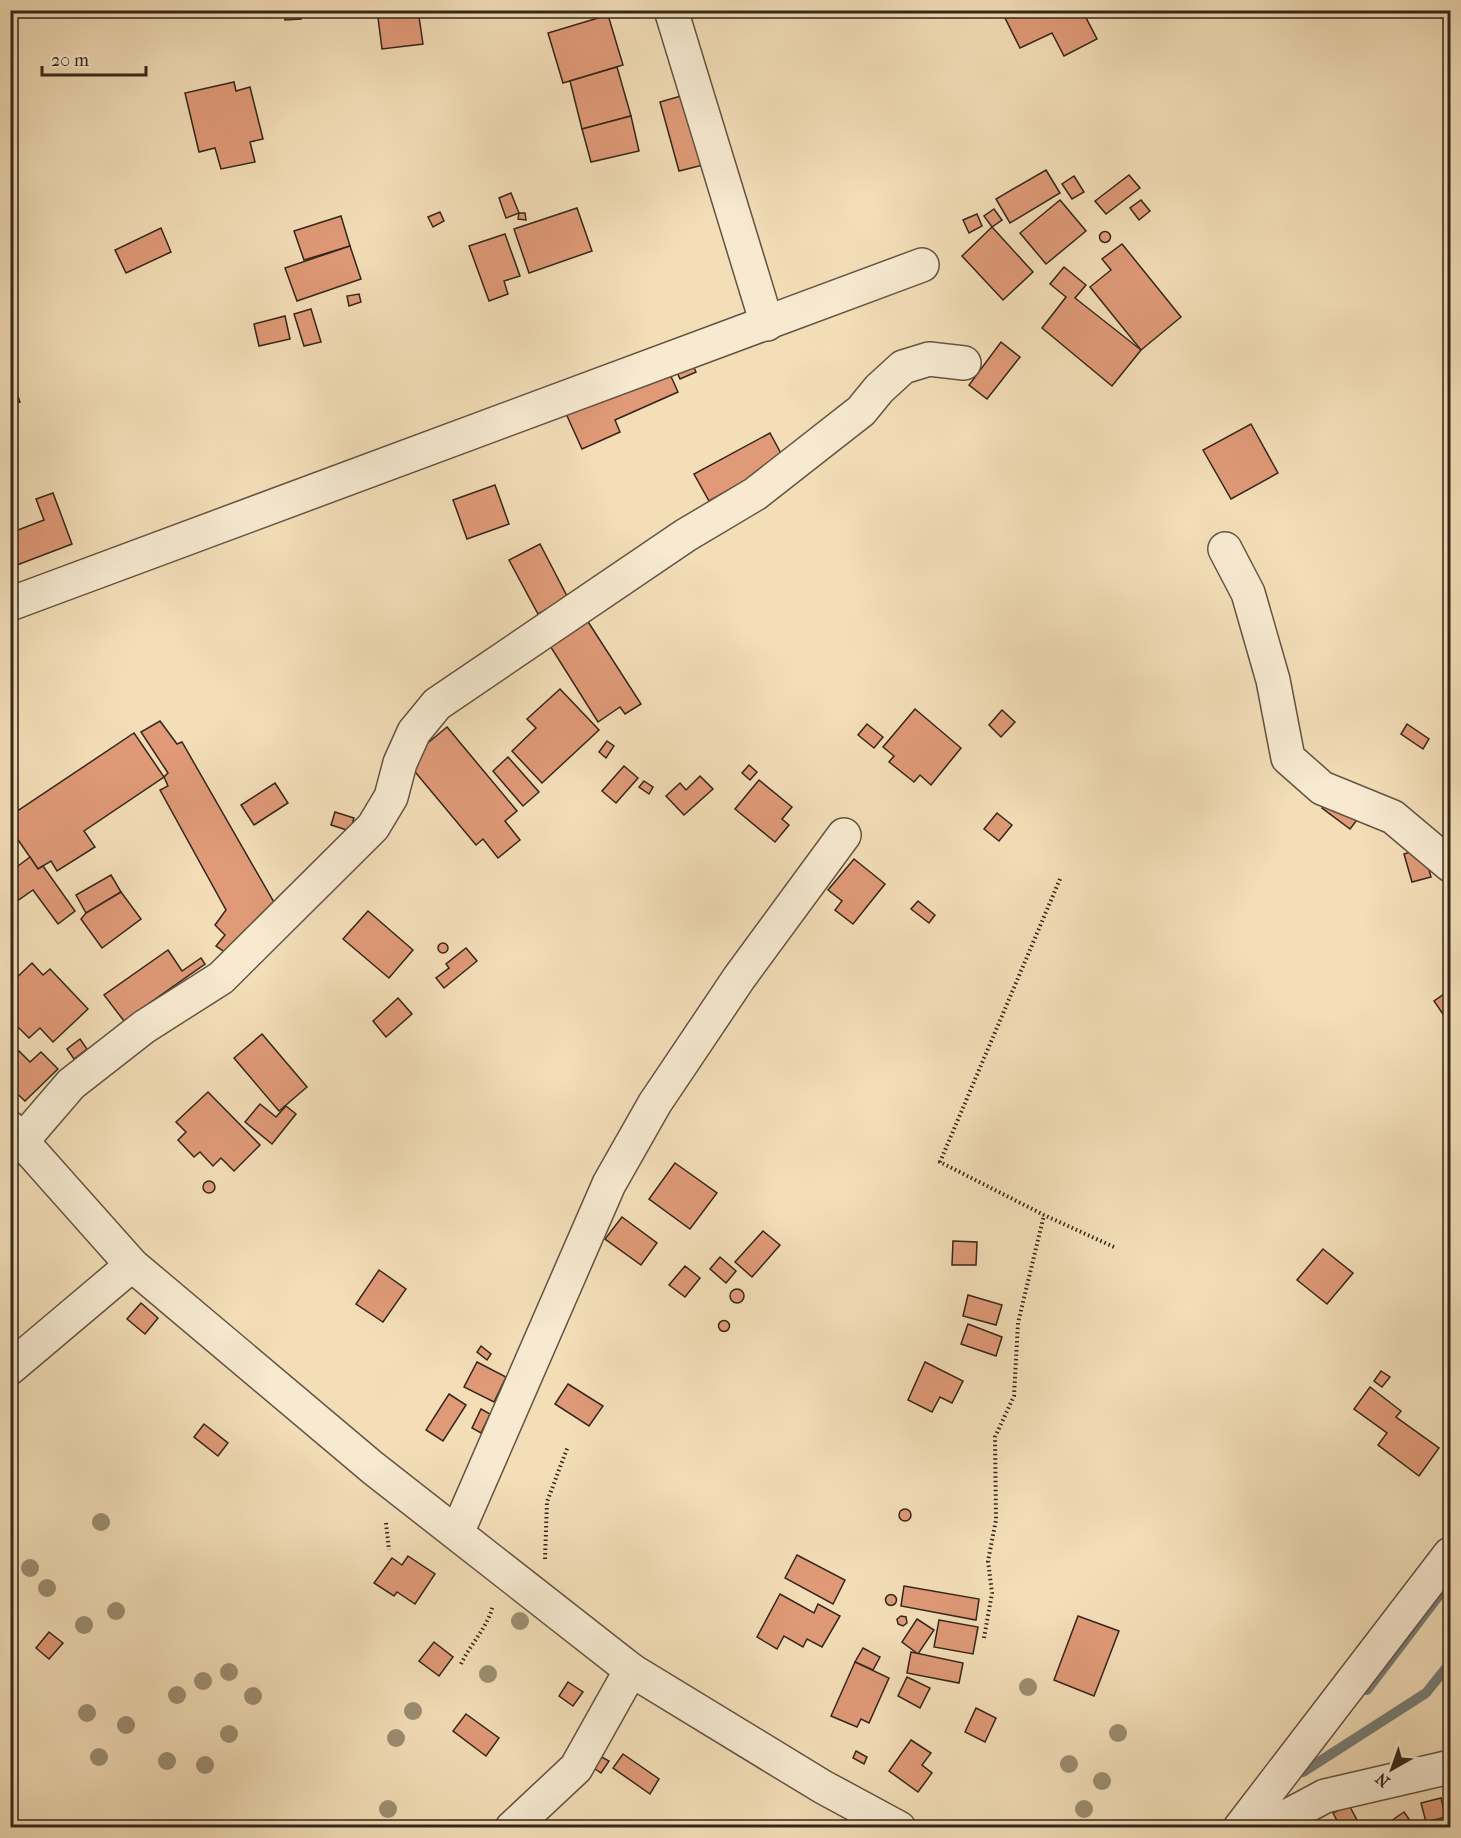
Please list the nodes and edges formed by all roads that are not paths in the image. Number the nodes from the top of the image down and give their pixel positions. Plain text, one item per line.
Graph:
1 (671, 10) edge
2 (921, 265) dead end
3 (767, 324) junction
4 (964, 363) dead end
5 (1226, 549) dead end
6 (10, 604) edge
7 (844, 835) dead end
8 (1450, 865) edge
9 (16, 1135) edge
10 (132, 1265) junction
11 (10, 1368) edge
12 (457, 1533) junction
13 (1450, 1554) edge
14 (632, 1670) junction
15 (1450, 1767) edge
16 (512, 1827) edge
17 (899, 1827) edge
18 (1240, 1827) edge
19 (1265, 1827) edge

1 - 3 street
2 - 3 street
3 - 6 street
4 - 9 street
5 - 8 street
7 - 12 street
9 - 10 street
10 - 11 street
10 - 12 street
12 - 14 street
13 - 18 street
14 - 16 street
14 - 17 street
15 - 19 street

